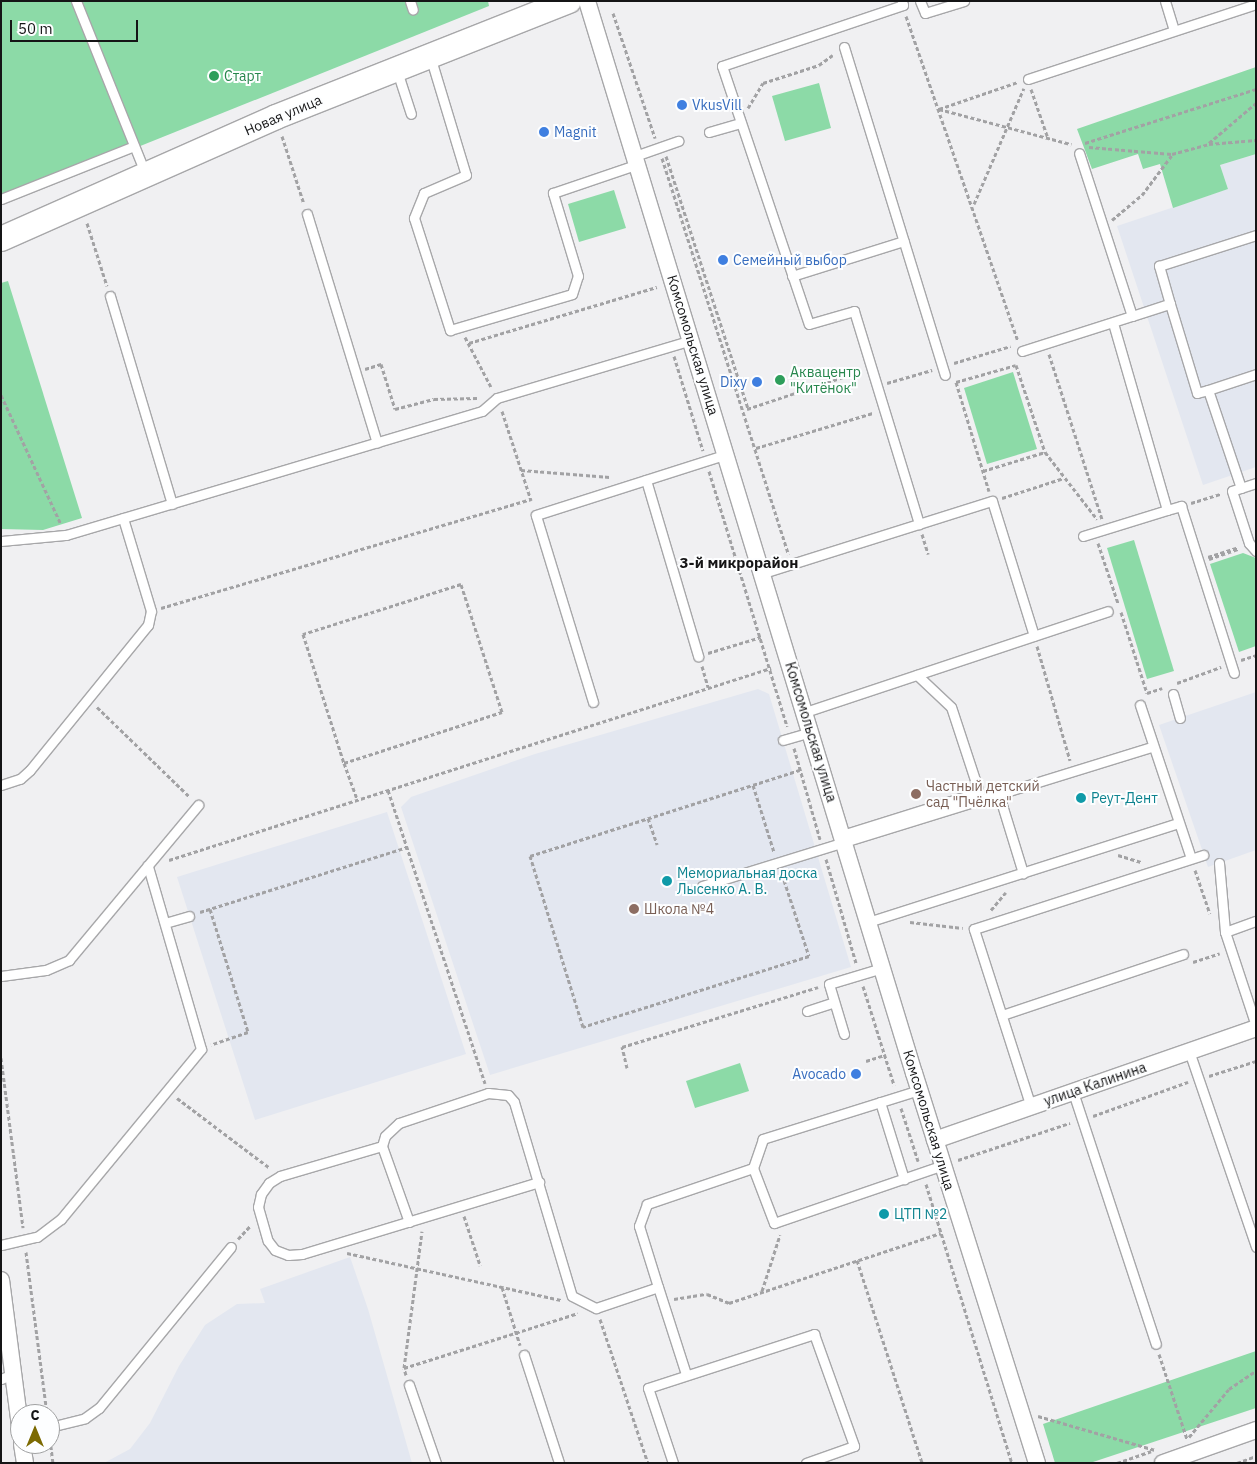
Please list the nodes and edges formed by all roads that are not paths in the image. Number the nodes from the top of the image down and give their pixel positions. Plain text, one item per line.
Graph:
1 (76, 1) edge
2 (569, 1) edge
3 (587, 1) edge
4 (920, 1) edge
5 (964, 1) edge
6 (1165, 1) edge
7 (902, 3) edge
8 (1256, 4) edge
9 (1174, 30) junction
10 (844, 47) road end
11 (430, 56) junction
12 (396, 69) junction
13 (1028, 79) road end
14 (411, 114) dead end
15 (741, 123) junction
16 (709, 132) dead end
17 (678, 141) dead end
18 (134, 146) junction
19 (1078, 149) road end
20 (637, 160) junction
21 (146, 176) junction
22 (1, 199) edge
23 (307, 214) dead end
24 (1256, 234) edge
25 (1, 239) edge
26 (904, 241) junction
27 (792, 276) junction
28 (110, 296) dead end
29 (1170, 304) junction
30 (1132, 316) junction
31 (1113, 323) junction
32 (692, 340) junction
33 (1020, 347) road end
34 (1256, 374) edge
35 (945, 375) dead end
36 (1208, 390) junction
37 (376, 443) junction
38 (727, 454) junction
39 (646, 480) junction
40 (1256, 483) edge
41 (1237, 489) junction
42 (172, 504) junction
43 (1167, 510) junction
44 (123, 518) junction
45 (919, 524) junction
46 (1083, 536) dead end
47 (1, 541) edge
48 (1252, 546) edge
49 (763, 573) junction
50 (1108, 611) dead end
51 (1034, 636) junction
52 (698, 656) road end
53 (1233, 668) road end
54 (917, 675) junction
55 (1173, 694) dead end
56 (593, 702) dead end
57 (1140, 705) dead end
58 (805, 712) junction
59 (1180, 718) dead end
60 (811, 732) junction
61 (787, 739) road end
62 (1153, 746) junction
63 (1, 785) edge
64 (999, 795) junction
65 (198, 806) road end
66 (1179, 822) junction
67 (843, 839) junction
68 (1204, 855) dead end
69 (1191, 858) junction
70 (1219, 863) dead end
71 (148, 866) junction
72 (1022, 873) junction
73 (702, 886) dead end
74 (189, 916) road end
75 (873, 921) junction
76 (1256, 921) edge
77 (165, 923) junction
78 (1225, 932) junction
79 (1183, 954) dead end
80 (882, 968) junction
81 (1, 976) edge
82 (834, 1002) junction
83 (807, 1010) dead end
84 (1002, 1015) junction
85 (1256, 1027) edge
86 (844, 1034) dead end
87 (1189, 1052) junction
88 (919, 1090) junction
89 (1073, 1092) junction
90 (880, 1102) junction
91 (1031, 1107) junction
92 (935, 1140) junction
93 (382, 1146) junction
94 (947, 1164) junction
95 (753, 1168) junction
96 (904, 1179) junction
97 (539, 1182) junction
98 (409, 1222) junction
99 (1, 1245) edge
100 (231, 1247) road end
101 (1256, 1247) edge
102 (1, 1280) edge
103 (658, 1287) junction
104 (1156, 1344) road end
105 (524, 1355) road end
106 (686, 1374) junction
107 (7, 1377) edge
108 (409, 1386) dead end
109 (14, 1404) edge
110 (60, 1424) edge
111 (1256, 1430) edge
112 (1159, 1456) edge
113 (436, 1463) edge
114 (559, 1463) edge
115 (673, 1463) edge
116 (806, 1463) edge
117 (1037, 1463) edge

1 - 18 lane
2 - 11 street, Новая улица
3 - 20 street, Комсомольская улица
4 - 5 lane
6 - 9 lane
7 - 15 lane
8 - 9 lane
9 - 13 lane
10 - 26 lane
11 - 12 street, Новая улица
11 - 20 lane
12 - 14 lane
12 - 21 street, Новая улица
15 - 16 lane
15 - 27 lane
17 - 20 lane
18 - 21 lane
18 - 22 lane
19 - 30 lane
20 - 32 street, Комсомольская улица
21 - 25 street, Новая улица
23 - 37 lane
24 - 29 lane
26 - 27 lane
26 - 35 lane
27 - 45 lane
28 - 42 lane
29 - 30 lane
29 - 36 lane
30 - 31 lane
31 - 33 lane
31 - 43 lane
32 - 37 lane
32 - 38 street, Комсомольская улица
34 - 36 lane
36 - 41 lane
37 - 42 lane
38 - 39 lane
38 - 49 street, Комсомольская улица
39 - 52 lane
39 - 56 lane
40 - 41 lane
41 - 48 lane
42 - 44 lane
43 - 46 lane
43 - 53 lane
44 - 47 lane
44 - 63 lane
45 - 49 lane
45 - 51 lane
49 - 58 street, Комсомольская улица
50 - 51 lane
51 - 54 lane
54 - 58 lane
54 - 67 lane
55 - 59 lane
57 - 62 lane
58 - 60 street, Комсомольская улица
60 - 61 lane
60 - 67 street, Комсомольская улица
62 - 64 lane
62 - 66 lane
64 - 67 lane
64 - 72 lane
65 - 71 lane
66 - 69 lane
66 - 72 lane
67 - 73 lane
67 - 75 street, Комсомольская улица
68 - 69 lane
69 - 84 lane
70 - 78 lane
71 - 77 lane
71 - 81 lane
72 - 75 lane
74 - 77 lane
75 - 80 street, Комсомольская улица
76 - 78 lane
77 - 99 lane
78 - 85 lane
79 - 84 lane
80 - 82 lane
80 - 88 street, Комсомольская улица
82 - 83 lane
82 - 86 lane
84 - 91 lane
85 - 87 street, улица Калинина
87 - 89 street, улица Калинина
87 - 101 lane
88 - 90 lane
88 - 92 street, Комсомольская улица
89 - 91 street, улица Калинина
89 - 104 lane
90 - 95 lane
90 - 96 lane
91 - 92 street, улица Калинина
92 - 94 street, Комсомольская улица
93 - 97 lane
93 - 98 lane
93 - 98 lane
94 - 96 lane
94 - 117 street, Комсомольская улица
95 - 96 lane
95 - 103 lane
97 - 98 lane
97 - 103 lane
100 - 110 lane
102 - 107 street
103 - 106 lane
105 - 114 lane
106 - 115 lane
106 - 116 lane
107 - 109 street
108 - 113 lane
111 - 112 street

